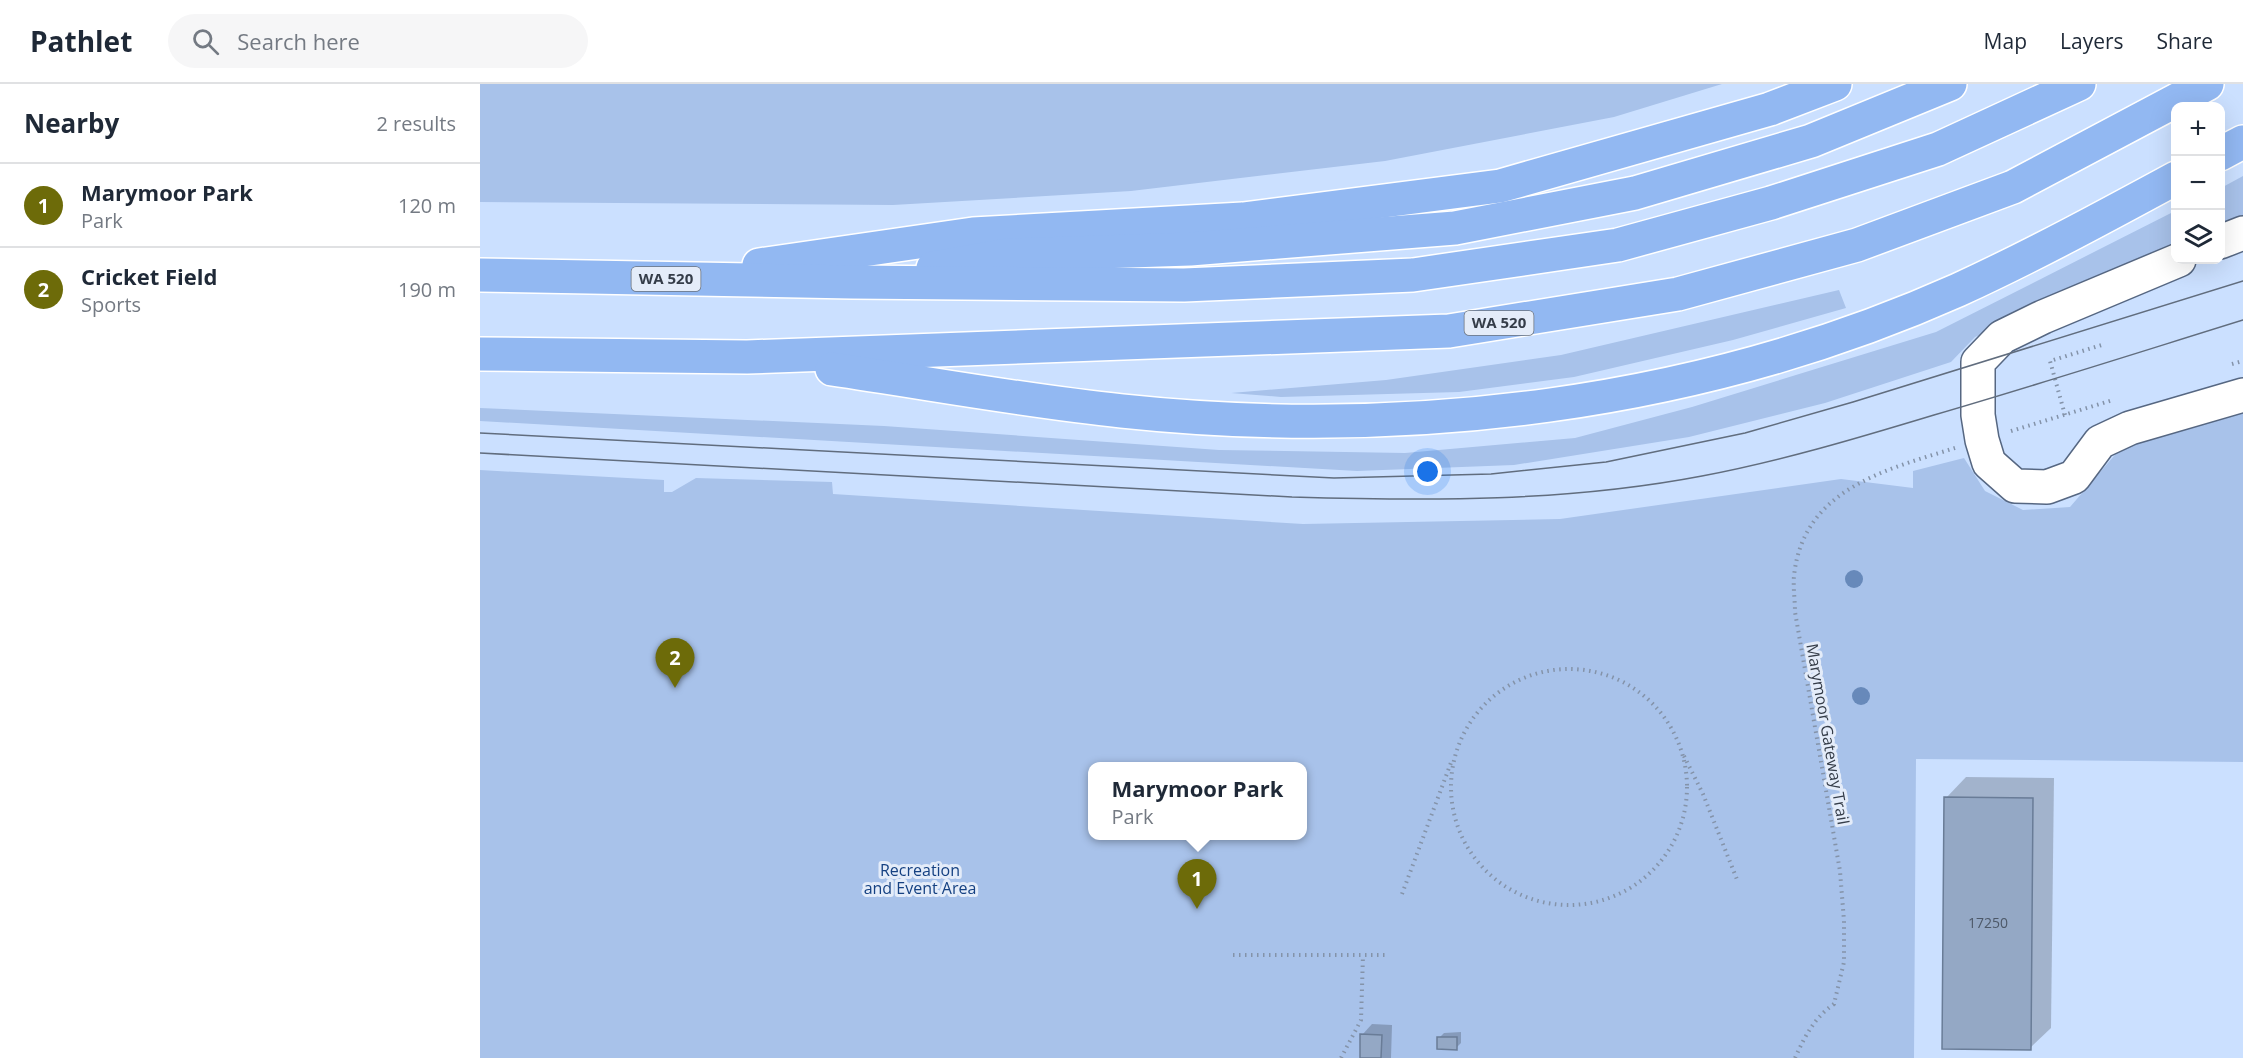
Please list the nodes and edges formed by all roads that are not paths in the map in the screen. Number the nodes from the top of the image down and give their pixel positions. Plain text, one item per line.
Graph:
1 (1835, 84) edge
2 (1950, 84) edge
3 (2079, 84) edge
4 (2207, 84) edge
5 (2243, 142) edge
6 (2225, 151) edge
7 (2171, 180) edge
8 (2243, 232) edge
9 (2225, 240) edge
10 (2171, 263) edge
11 (480, 275) edge
12 (662, 279) junction
13 (852, 282) junction
14 (480, 354) edge
15 (747, 357) junction
16 (2243, 395) edge

1 - 12 highway
2 - 13 highway
3 - 13 highway, WA 520
4 - 15 highway, WA 520
5 - 6 highway
7 - 15 highway
8 - 9 lane
10 - 16 lane
11 - 12 highway, WA 520
12 - 13 highway, WA 520
14 - 15 highway, WA 520

